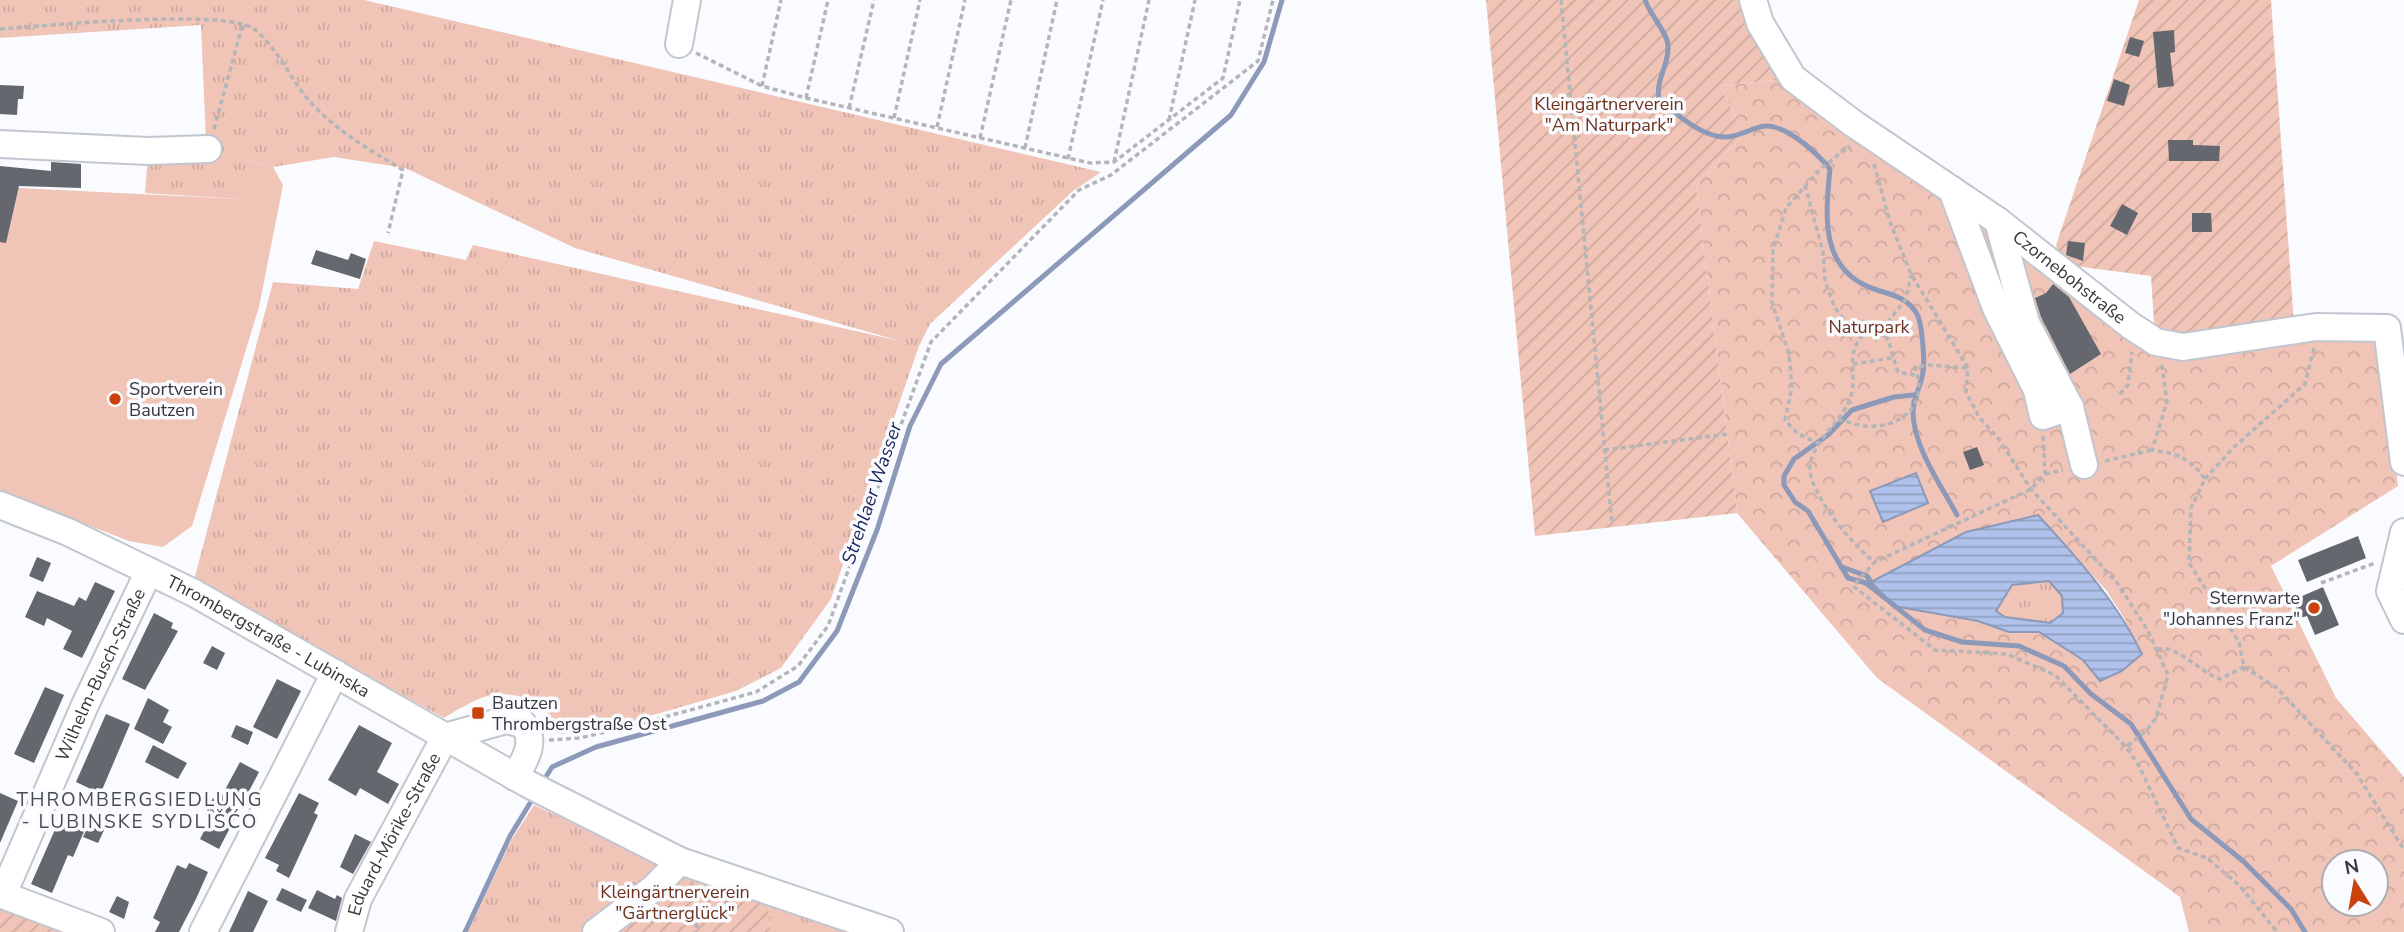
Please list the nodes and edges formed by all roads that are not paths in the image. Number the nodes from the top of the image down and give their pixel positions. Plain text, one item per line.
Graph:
1 (687, 0) edge
2 (1753, 0) edge
3 (679, 44) road end
4 (0, 144) edge
5 (208, 149) road end
6 (1952, 190) junction
7 (1998, 221) junction
8 (2070, 407) junction
9 (2404, 462) edge
10 (2084, 465) road end
11 (0, 505) edge
12 (2404, 532) edge
13 (149, 571) junction
14 (2404, 620) edge
15 (335, 673) junction
16 (445, 737) junction
17 (529, 784) junction
18 (680, 861) junction
19 (2, 894) edge
20 (848, 925) edge
21 (101, 932) edge
22 (203, 932) edge
23 (349, 932) edge
24 (596, 932) edge
25 (890, 932) edge

1 - 3 street
2 - 6 street, Czornebohstraße
4 - 5 street
6 - 7 street, Czornebohstraße
6 - 8 street
7 - 8 street
7 - 9 street, Czornebohstraße
8 - 10 street
11 - 13 street, Thrombergstraße - Lubinska
12 - 14 street
13 - 15 street, Thrombergstraße - Lubinska
13 - 19 street, Wilhelm-Busch-Straße
15 - 16 street, Thrombergstraße - Lubinska
15 - 22 street
16 - 17 street, Thrombergstraße - Lubinska
16 - 17 street
16 - 23 street, Eduard-Mörike-Straße
17 - 18 street, Thrombergstraße - Lubinska
18 - 20 street, Thrombergstraße - Lubinska
18 - 24 street
19 - 21 street
20 - 25 street, Thrombergstraße - Lubinska

